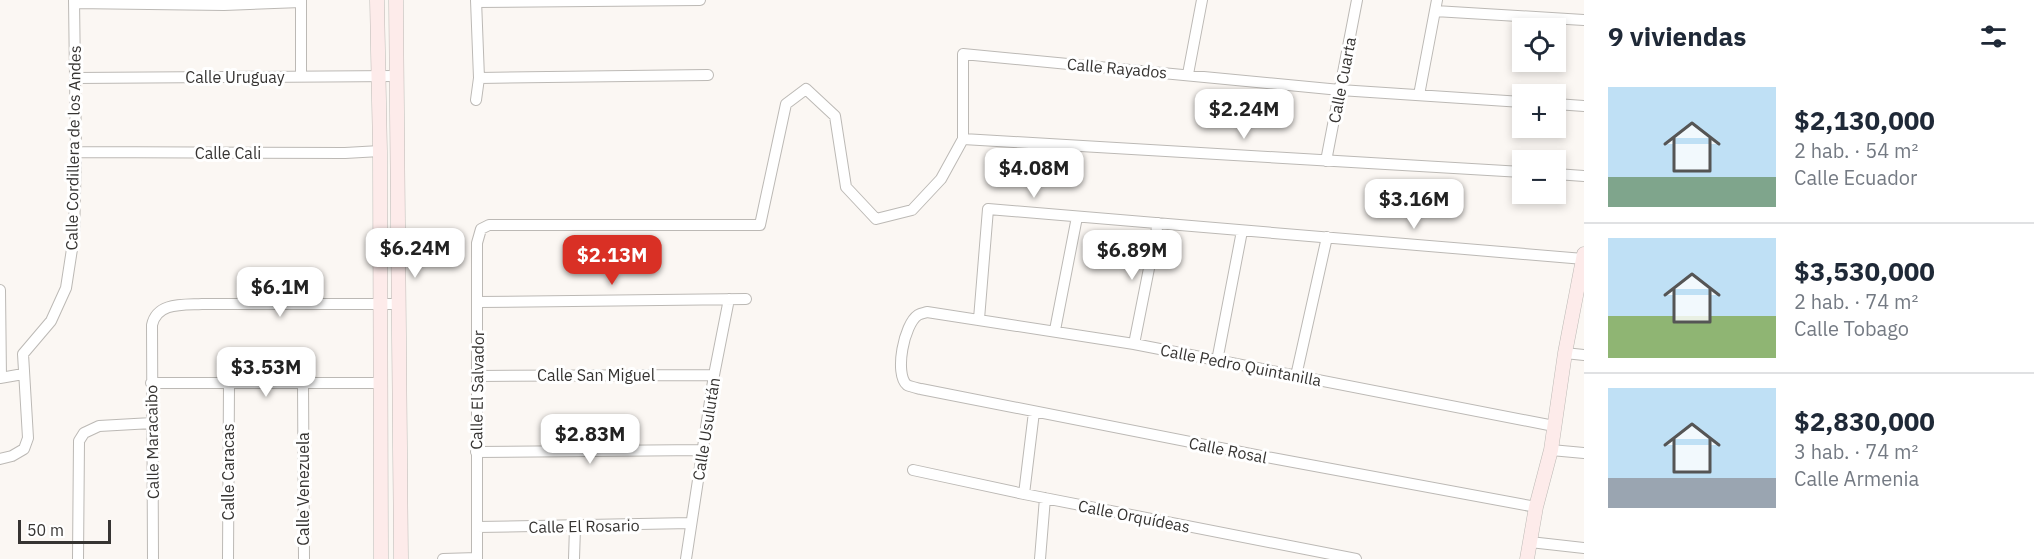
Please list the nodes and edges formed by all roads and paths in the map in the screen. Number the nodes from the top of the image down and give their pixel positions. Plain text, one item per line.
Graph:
1 (377, 0) edge
2 (396, 0) edge
3 (700, 0) edge
4 (1202, 0) edge
5 (1357, 0) edge
6 (301, 1) edge
7 (476, 1) edge
8 (74, 2) edge
9 (149, 2) edge
10 (224, 2) edge
11 (1436, 5) edge
12 (1584, 20) edge
13 (1188, 74) junction
14 (708, 75) dead end
15 (377, 76) junction
16 (396, 76) junction
17 (301, 77) junction
18 (75, 78) junction
19 (479, 78) junction
20 (1340, 90) junction
21 (1419, 95) junction
22 (476, 100) dead end
23 (1512, 101) edge
24 (1566, 105) edge
25 (1584, 106) edge
26 (963, 139) junction
27 (380, 151) junction
28 (76, 152) junction
29 (1326, 161) junction
30 (1512, 171) edge
31 (1566, 175) edge
32 (1584, 176) edge
33 (1077, 217) junction
34 (1158, 223) junction
35 (1242, 231) junction
36 (1328, 237) junction
37 (1584, 257) edge
38 (0, 290) edge
39 (729, 299) junction
40 (746, 299) dead end
41 (477, 302) junction
42 (399, 304) junction
43 (380, 305) junction
44 (979, 319) junction
45 (1055, 330) junction
46 (1134, 344) junction
47 (1565, 353) junction
48 (23, 354) junction
49 (1584, 355) edge
50 (1, 359) edge
51 (1217, 361) junction
52 (23, 374) junction
53 (714, 375) junction
54 (478, 376) junction
55 (1296, 376) junction
56 (1, 378) edge
57 (151, 383) junction
58 (303, 383) junction
59 (381, 383) junction
60 (229, 384) junction
61 (921, 389) joint
62 (1034, 412) junction
63 (152, 423) junction
64 (1554, 426) junction
65 (704, 450) junction
66 (1551, 450) junction
67 (476, 452) junction
68 (1584, 453) edge
69 (0, 459) edge
70 (913, 470) dead end
71 (1024, 494) junction
72 (1045, 498) junction
73 (1536, 507) junction
74 (691, 523) junction
75 (477, 527) junction
76 (575, 527) junction
77 (1530, 542) junction
78 (1584, 548) edge
79 (78, 559) edge
80 (153, 559) edge
81 (228, 559) edge
82 (304, 559) edge
83 (381, 559) edge
84 (401, 559) edge
85 (443, 559) edge
86 (477, 559) edge
87 (574, 559) edge
88 (686, 559) edge
89 (1040, 559) edge
90 (1356, 559) edge
91 (1527, 559) edge

1 - 15 street
2 - 16 street
3 - 7 street
4 - 13 street
5 - 20 street, Calle Cuarta
6 - 10 street
6 - 17 street
7 - 19 street
8 - 9 street
8 - 18 street, Calle Cordillera de los Andes
9 - 10 street
11 - 12 street
11 - 21 street
13 - 20 street, Calle Rayados
13 - 26 street, Calle Rayados
14 - 19 street
15 - 16 street, Calle Uruguay
15 - 17 street, Calle Uruguay
15 - 27 street
16 - 42 street
17 - 18 street, Calle Uruguay
18 - 28 street, Calle Cordillera de los Andes
19 - 22 street
20 - 21 street, Calle Rayados
20 - 29 street, Calle Cuarta
21 - 23 street, Calle Rayados
24 - 25 street
26 - 29 street
26 - 41 street, Calle El Salvador
27 - 28 street, Calle Cali
27 - 43 street
28 - 48 street, Calle Cordillera de los Andes
29 - 30 street
31 - 32 street
33 - 34 street
33 - 44 street
33 - 45 street
34 - 35 street
34 - 46 street
35 - 36 street
35 - 51 street
36 - 37 street
36 - 55 street
37 - 47 street
38 - 50 street
39 - 40 street
39 - 41 street
39 - 53 street, Calle Usulután
41 - 54 street, Calle El Salvador
42 - 43 street
42 - 84 street
43 - 57 street, Calle Maracaibo
43 - 59 street
44 - 45 street, Calle Pedro Quintanilla
44 - 61 street, Calle Pedro Quintanilla
45 - 46 street, Calle Pedro Quintanilla
46 - 51 street, Calle Pedro Quintanilla
47 - 49 street
47 - 64 street
48 - 50 street
48 - 52 street
50 - 56 street
51 - 55 street, Calle Pedro Quintanilla
52 - 56 street
52 - 69 street
53 - 54 street, Calle San Miguel
53 - 65 street, Calle Usulután
54 - 67 street, Calle El Salvador
55 - 64 street, Calle Pedro Quintanilla
57 - 60 street
57 - 63 street, Calle Maracaibo
58 - 59 street
58 - 60 street
58 - 82 street, Calle Venezuela
59 - 83 street
60 - 81 street, Calle Caracas
61 - 62 street, Calle Rosal
62 - 71 street
62 - 73 street, Calle Rosal
63 - 79 street
63 - 80 street, Calle Maracaibo
64 - 66 street
65 - 67 street
65 - 74 street, Calle Usulután
66 - 68 street
66 - 73 street
67 - 75 street, Calle El Salvador
70 - 71 street, Calle Orquídeas
71 - 72 street, Calle Orquídeas
72 - 89 street
72 - 90 street, Calle Orquídeas
73 - 77 street
74 - 76 street, Calle El Rosario
74 - 88 street, Calle Usulután
75 - 76 street, Calle El Rosario
75 - 86 street, Calle El Salvador
76 - 87 street
77 - 78 street
77 - 91 street
85 - 86 street

